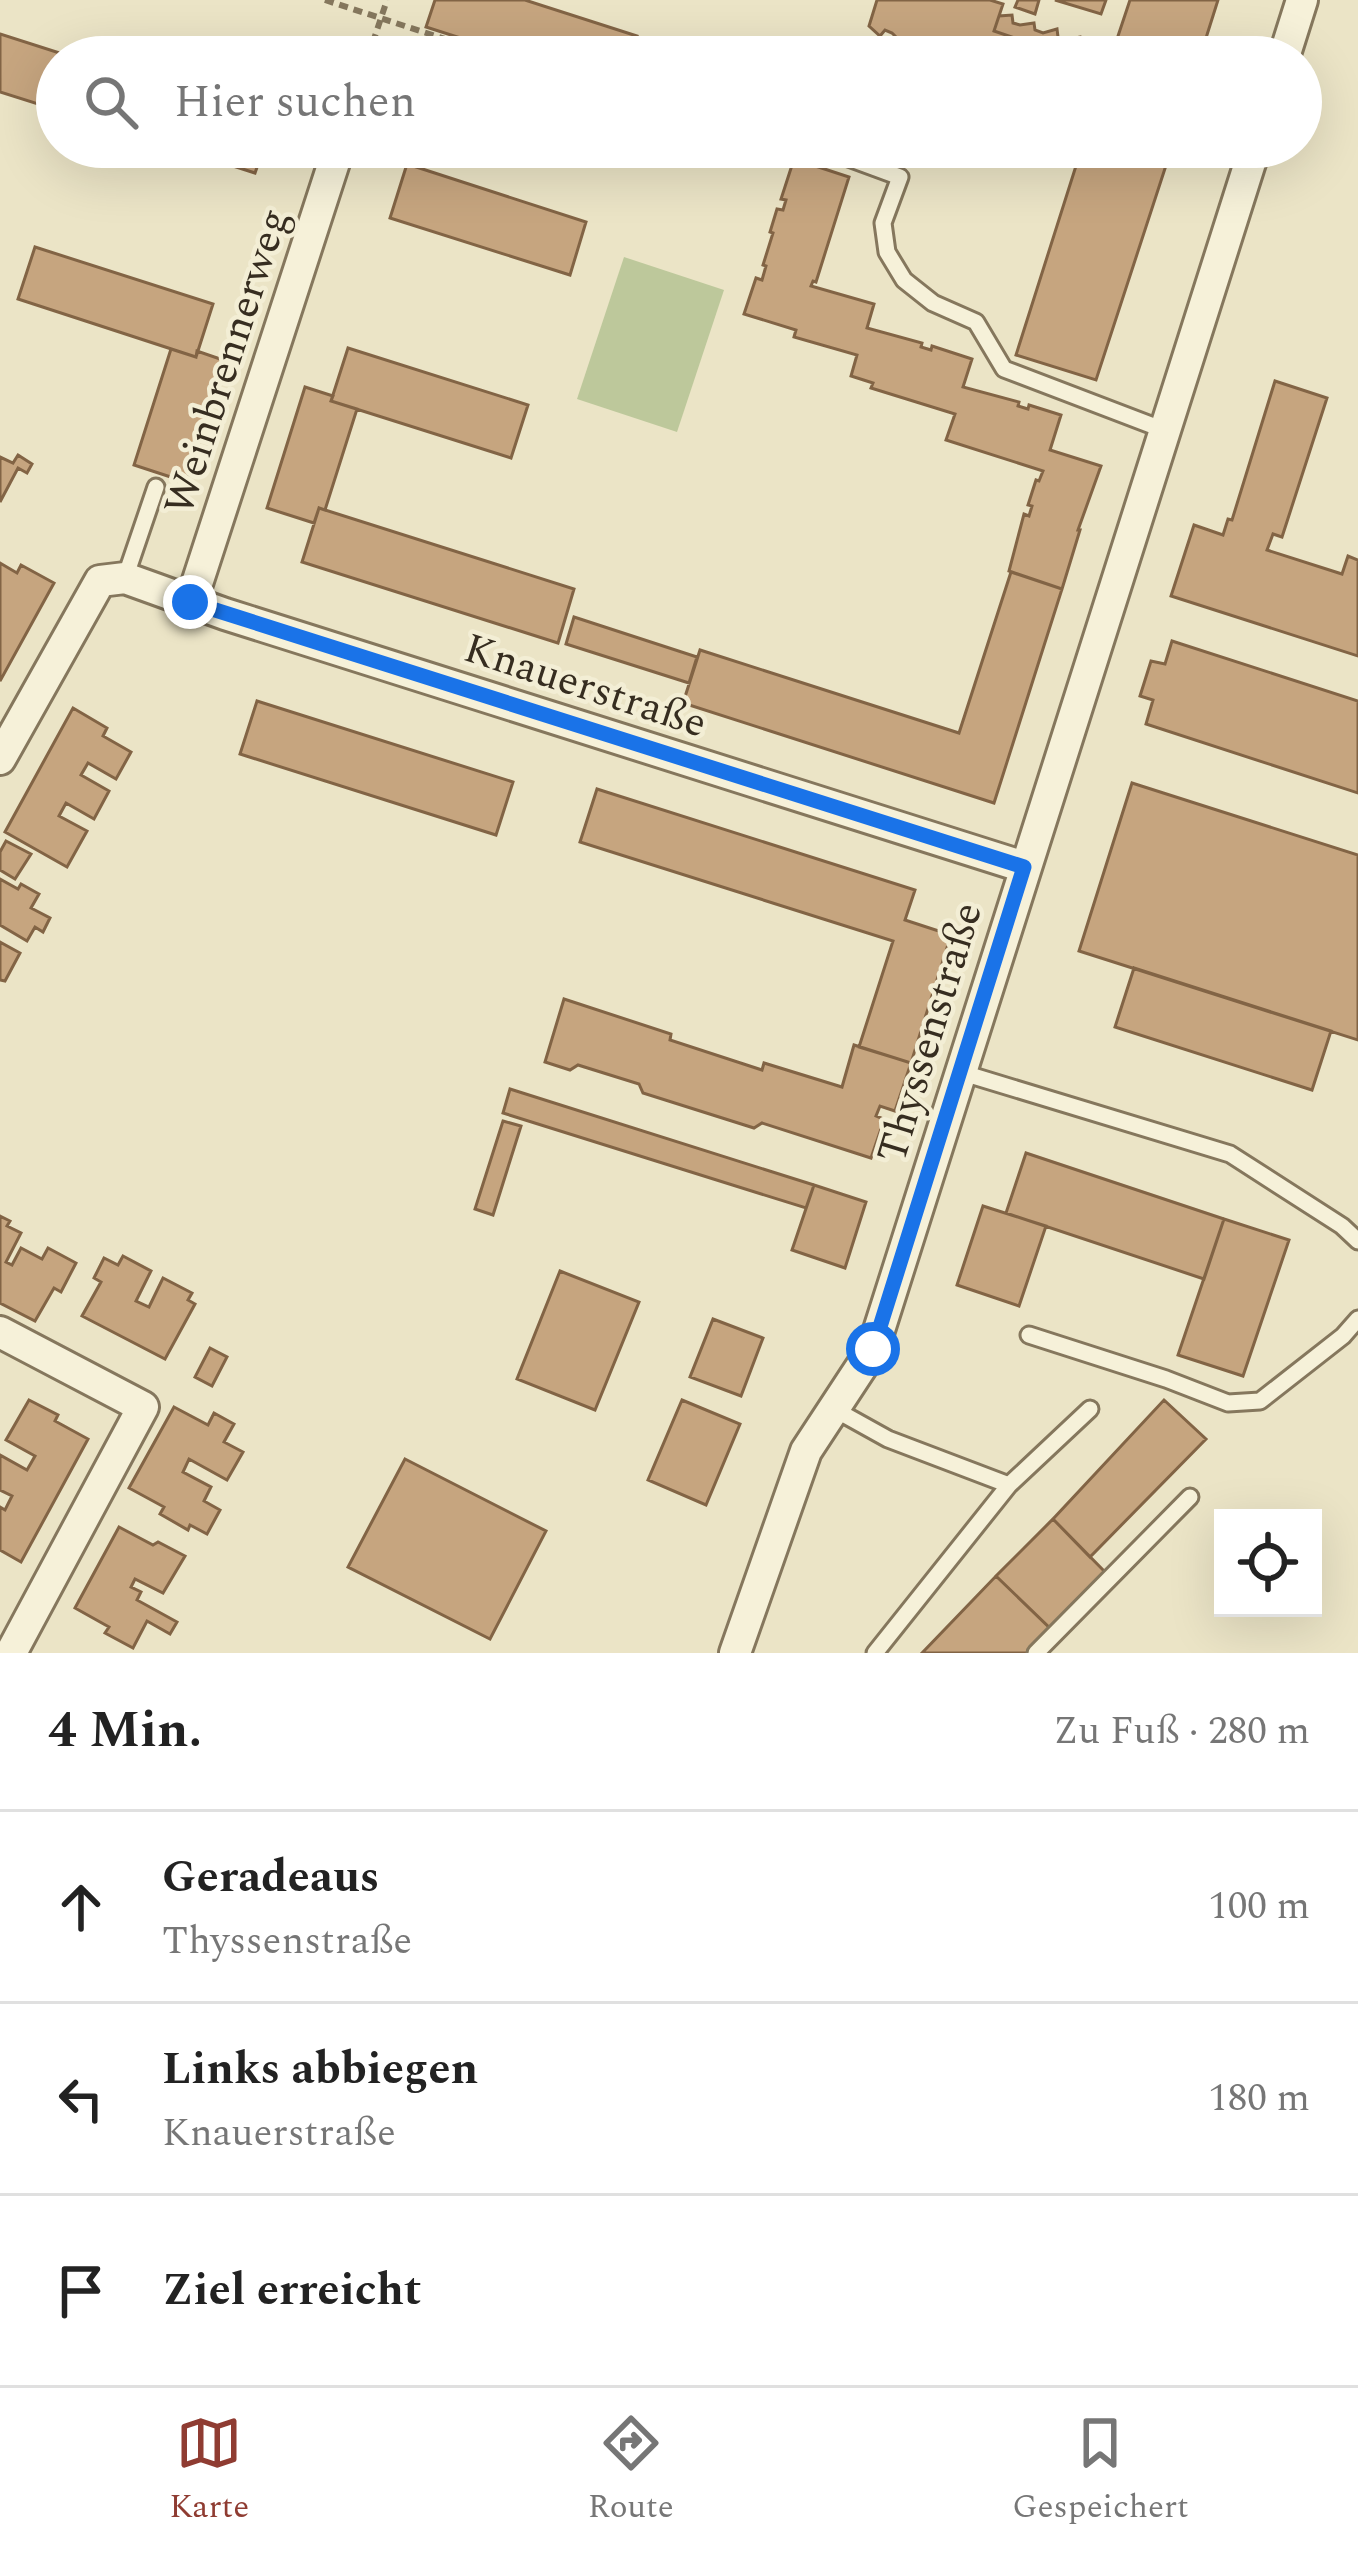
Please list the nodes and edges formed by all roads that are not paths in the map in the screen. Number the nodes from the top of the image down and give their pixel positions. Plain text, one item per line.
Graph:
1 (1302, 0) edge
2 (1290, 36) edge
3 (332, 168) edge
4 (876, 168) edge
5 (1248, 168) edge
6 (1163, 430) junction
7 (156, 487) dead end
8 (112, 579) junction
9 (190, 602) junction
10 (0, 759) edge
11 (1024, 867) junction
12 (960, 1072) junction
13 (1358, 1241) edge
14 (1358, 1319) edge
15 (0, 1332) edge
16 (1029, 1335) dead end
17 (1090, 1408) dead end
18 (833, 1409) junction
19 (1009, 1485) junction
20 (1190, 1497) dead end
21 (11, 1653) edge
22 (736, 1653) edge
23 (874, 1653) edge
24 (1036, 1653) edge

1 - 2 street
3 - 9 street, Weinbrennerweg
4 - 6 lane
5 - 6 street, Thyssenstraße
6 - 11 street, Thyssenstraße
7 - 8 lane
8 - 9 street, Knauerstraße
8 - 10 street
9 - 11 street, Knauerstraße
11 - 12 street, Thyssenstraße
12 - 13 lane
12 - 18 street, Thyssenstraße
14 - 16 lane
15 - 21 street
17 - 19 lane
18 - 19 lane
18 - 22 street, Thyssenstraße
19 - 23 lane
20 - 24 lane

